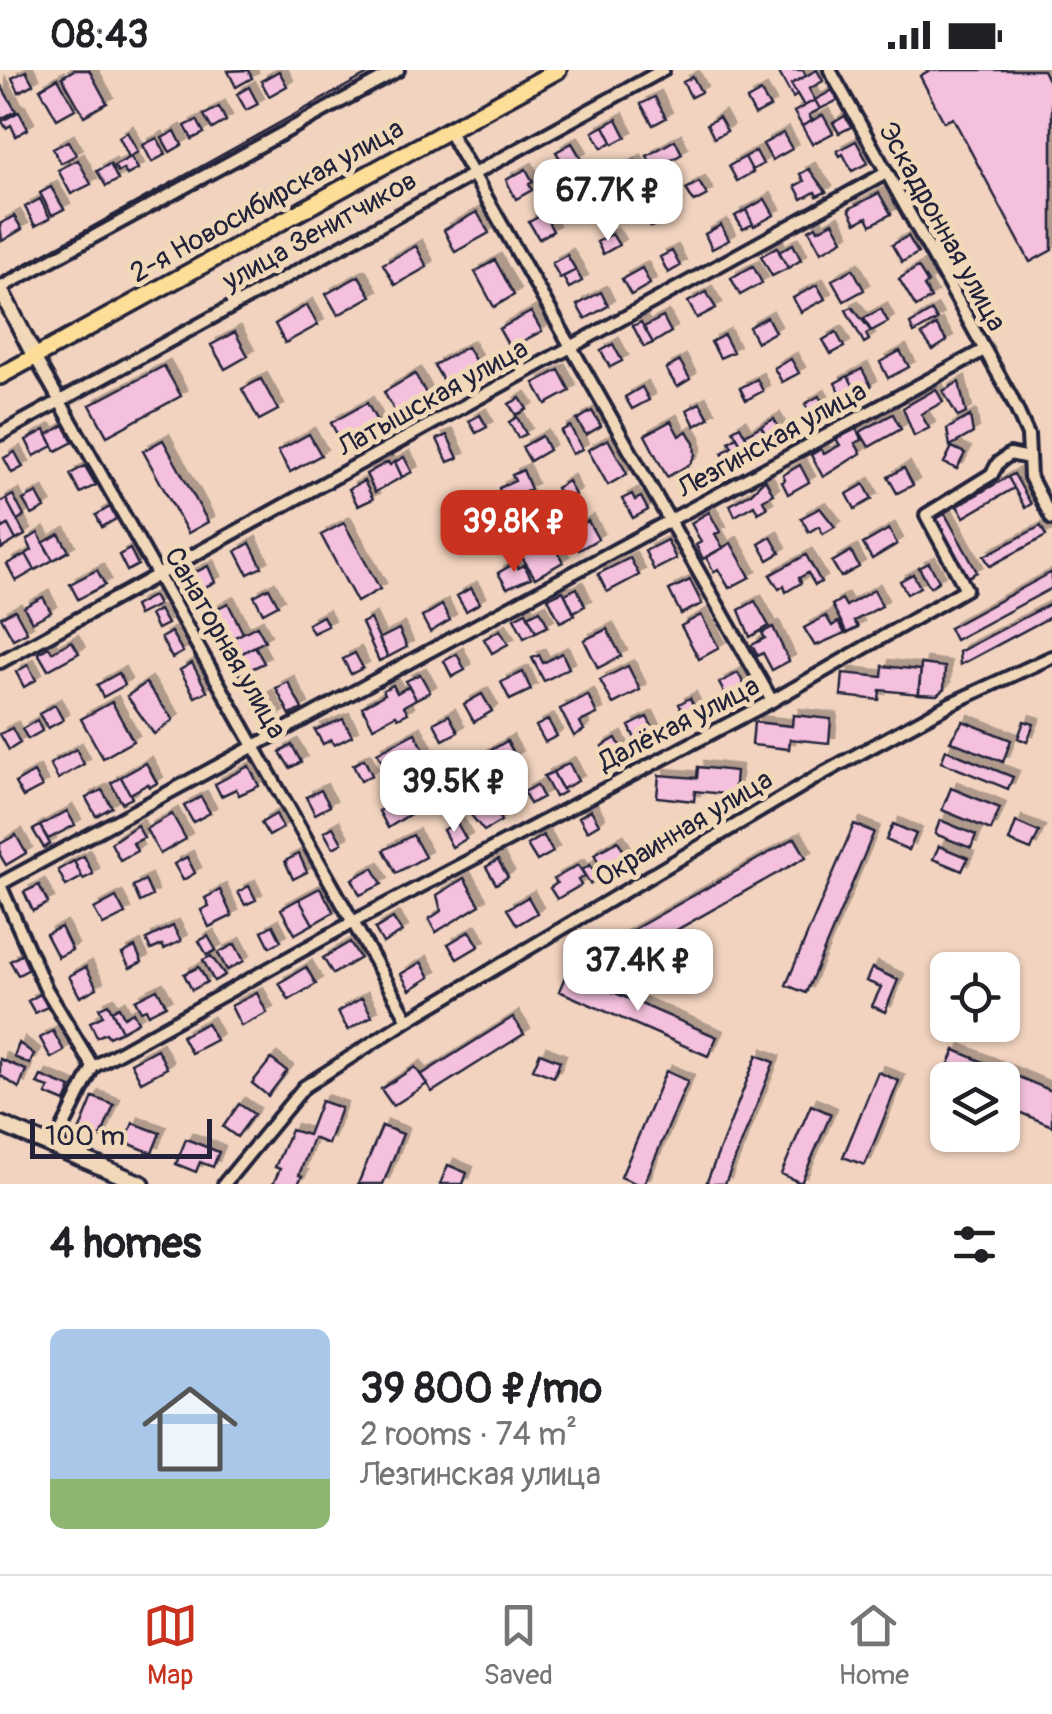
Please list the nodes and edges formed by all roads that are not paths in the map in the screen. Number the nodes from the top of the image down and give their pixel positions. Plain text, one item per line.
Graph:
1 (398, 70) edge
2 (558, 70) edge
3 (663, 70) edge
4 (830, 70) edge
5 (448, 130) junction
6 (472, 173) junction
7 (886, 173) junction
8 (0, 288) edge
9 (571, 348) junction
10 (984, 350) junction
11 (36, 357) junction
12 (0, 376) edge
13 (59, 401) junction
14 (0, 434) edge
15 (1030, 458) junction
16 (1052, 519) edge
17 (669, 521) junction
18 (158, 575) junction
19 (1052, 657) edge
20 (0, 662) edge
21 (772, 701) junction
22 (254, 744) junction
23 (0, 884) edge
24 (353, 922) junction
25 (408, 1020) junction
26 (93, 1067) junction
27 (0, 1124) edge
28 (54, 1146) junction
29 (142, 1184) edge
30 (224, 1184) edge

1 - 8 street
2 - 5 main road, 2-я Новосибирская улица
3 - 6 street, улица Зенитчиков
4 - 7 street, Эскадронная улица
5 - 6 street
5 - 11 main road, 2-я Новосибирская улица
6 - 9 street
6 - 13 street, улица Зенитчиков
7 - 9 street, Латышская улица
7 - 10 street, Эскадронная улица
8 - 11 street, Санаторная улица
9 - 17 street
9 - 18 street, Латышская улица
10 - 15 street, Эскадронная улица
10 - 17 street, Лезгинская улица
11 - 12 main road, 2-я Новосибирская улица
11 - 13 street, Санаторная улица
13 - 14 street, улица Зенитчиков
13 - 18 street, Санаторная улица
15 - 16 street, Эскадронная улица
15 - 21 street, Далёкая улица
17 - 21 street
17 - 22 street, Лезгинская улица
18 - 20 street, Латышская улица
18 - 22 street, Санаторная улица
19 - 25 street, Окраинная улица
21 - 24 street, Далёкая улица
22 - 23 street, Лезгинская улица
22 - 24 street, Санаторная улица
23 - 26 street
24 - 25 street, Санаторная улица
24 - 26 street, Далёкая улица
25 - 30 street, Окраинная улица
26 - 28 street
27 - 28 street
28 - 29 street

